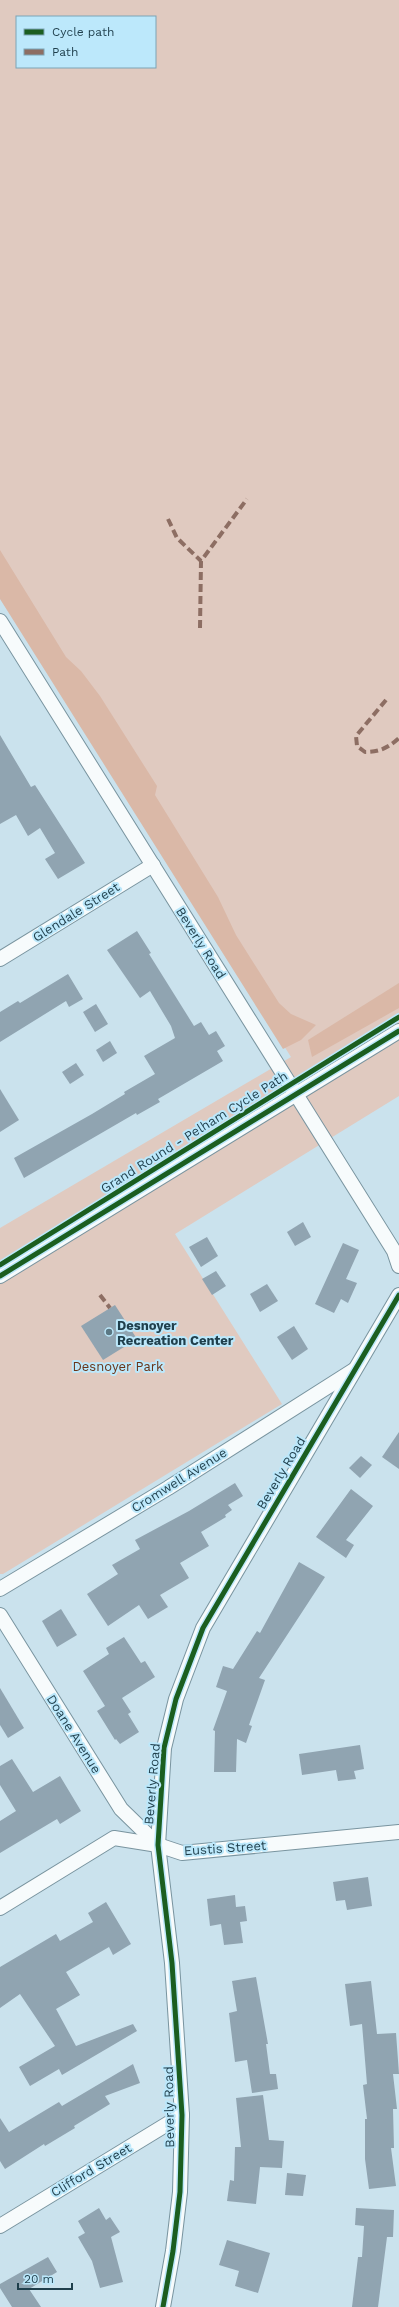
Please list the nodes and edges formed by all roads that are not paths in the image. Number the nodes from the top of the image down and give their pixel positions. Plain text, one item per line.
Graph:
1 (0, 621) edge
2 (153, 865) junction
3 (0, 959) edge
4 (399, 1031) edge
5 (297, 1094) junction
6 (399, 1266) edge
7 (0, 1276) edge
8 (399, 1295) edge
9 (357, 1368) junction
10 (0, 1589) edge
11 (0, 1615) edge
12 (399, 1832) edge
13 (158, 1845) junction
14 (0, 1908) edge
15 (182, 2115) junction
16 (0, 2226) edge
17 (162, 2307) edge

1 - 2 street, Beverly Road
2 - 3 street, Glendale Street
2 - 5 street, Beverly Road
4 - 5 street
5 - 6 street, Beverly Road
5 - 7 street
8 - 9 street, Beverly Road
9 - 10 street, Cromwell Avenue
9 - 13 street, Beverly Road
11 - 13 street, Doane Avenue
12 - 13 street, Eustis Street
13 - 14 street, Eustis Street
13 - 15 street, Beverly Road
15 - 16 street, Clifford Street
15 - 17 street, Beverly Road

